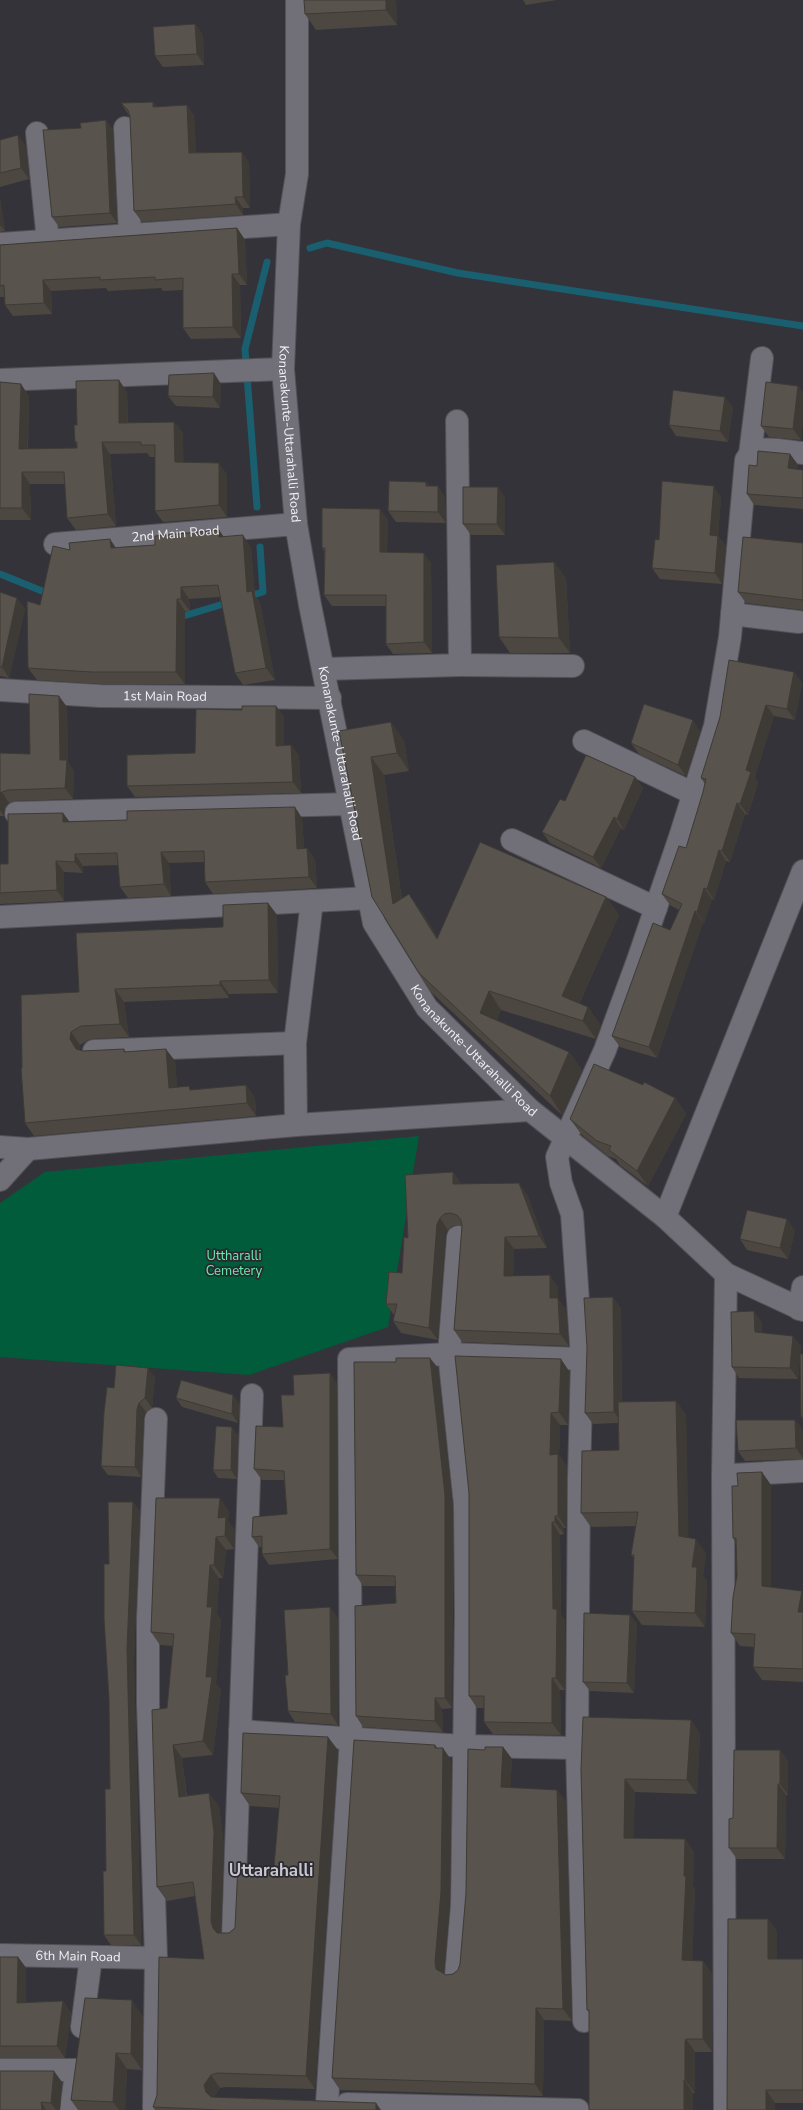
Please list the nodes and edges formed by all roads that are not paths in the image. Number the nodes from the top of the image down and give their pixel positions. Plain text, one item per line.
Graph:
1 (297, 0) edge
2 (125, 128) dead end
3 (37, 132) dead end
4 (289, 224) junction
5 (130, 235) junction
6 (48, 241) junction
7 (0, 244) edge
8 (762, 358) dead end
9 (283, 369) junction
10 (0, 380) edge
11 (457, 421) dead end
12 (803, 453) edge
13 (750, 454) junction
14 (296, 524) junction
15 (55, 544) dead end
16 (732, 614) junction
17 (799, 622) dead end
18 (460, 665) junction
19 (573, 666) dead end
20 (324, 669) junction
21 (0, 690) edge
22 (330, 698) junction
23 (584, 741) dead end
24 (694, 794) junction
25 (351, 804) junction
26 (16, 813) edge
27 (512, 840) dead end
28 (803, 872) edge
29 (370, 898) junction
30 (312, 901) junction
31 (656, 908) junction
32 (0, 917) edge
33 (295, 1043) junction
34 (91, 1051) edge
35 (530, 1110) junction
36 (296, 1125) junction
37 (565, 1138) junction
38 (0, 1147) edge
39 (28, 1149) junction
40 (0, 1180) edge
41 (665, 1217) junction
42 (458, 1237) dead end
43 (726, 1274) junction
44 (803, 1287) edge
45 (801, 1309) edge
46 (449, 1354) junction
47 (582, 1359) junction
48 (252, 1395) dead end
49 (156, 1419) dead end
50 (803, 1471) edge
51 (723, 1475) junction
52 (240, 1731) junction
53 (351, 1738) junction
54 (463, 1746) junction
55 (577, 1748) junction
56 (233, 1935) edge
57 (0, 1955) edge
58 (91, 1957) junction
59 (156, 1958) junction
60 (456, 1975) edge
61 (584, 2021) dead end
62 (0, 2070) edge
63 (76, 2070) junction
64 (305, 2102) edge
65 (327, 2103) junction
66 (154, 2108) edge
67 (71, 2110) edge
68 (578, 2110) edge
69 (725, 2110) edge

1 - 4 street, Konanakunte-Uttarahalli Road
2 - 5 street
3 - 6 street
4 - 5 street
4 - 9 street, Konanakunte-Uttarahalli Road
5 - 6 street
6 - 7 street
8 - 13 street
9 - 10 street
9 - 14 street, Konanakunte-Uttarahalli Road
11 - 18 street
12 - 13 street
13 - 16 street
14 - 15 street, 2nd Main Road
14 - 20 street, Konanakunte-Uttarahalli Road
16 - 17 street
16 - 24 street
18 - 19 street
18 - 20 street
20 - 22 street, Konanakunte-Uttarahalli Road
21 - 22 street, 1st Main Road
22 - 25 street, Konanakunte-Uttarahalli Road
23 - 24 street
24 - 31 street
25 - 26 street
25 - 29 street, Konanakunte-Uttarahalli Road
27 - 31 street
28 - 41 street
29 - 30 street
29 - 35 street, Konanakunte-Uttarahalli Road
30 - 32 street
30 - 33 street
31 - 37 street
33 - 34 street
33 - 36 street
35 - 36 street
35 - 37 street, Konanakunte-Uttarahalli Road
36 - 39 street
37 - 41 street, Konanakunte-Uttarahalli Road
37 - 47 street
38 - 39 street
39 - 40 street
41 - 43 street, Konanakunte-Uttarahalli Road
42 - 46 street
43 - 45 street, Konanakunte-Uttarahalli Road
43 - 51 street
44 - 45 street
46 - 47 street
46 - 53 street
46 - 54 street
47 - 55 street
48 - 52 street
49 - 59 street
50 - 51 street
51 - 69 street
52 - 53 street
52 - 56 street
53 - 54 street
53 - 65 street
54 - 55 street
54 - 60 street
55 - 61 street
57 - 58 street, 6th Main Road
58 - 59 street, 6th Main Road
58 - 63 street
59 - 66 street
62 - 63 street
63 - 67 street
64 - 65 street
65 - 68 street

